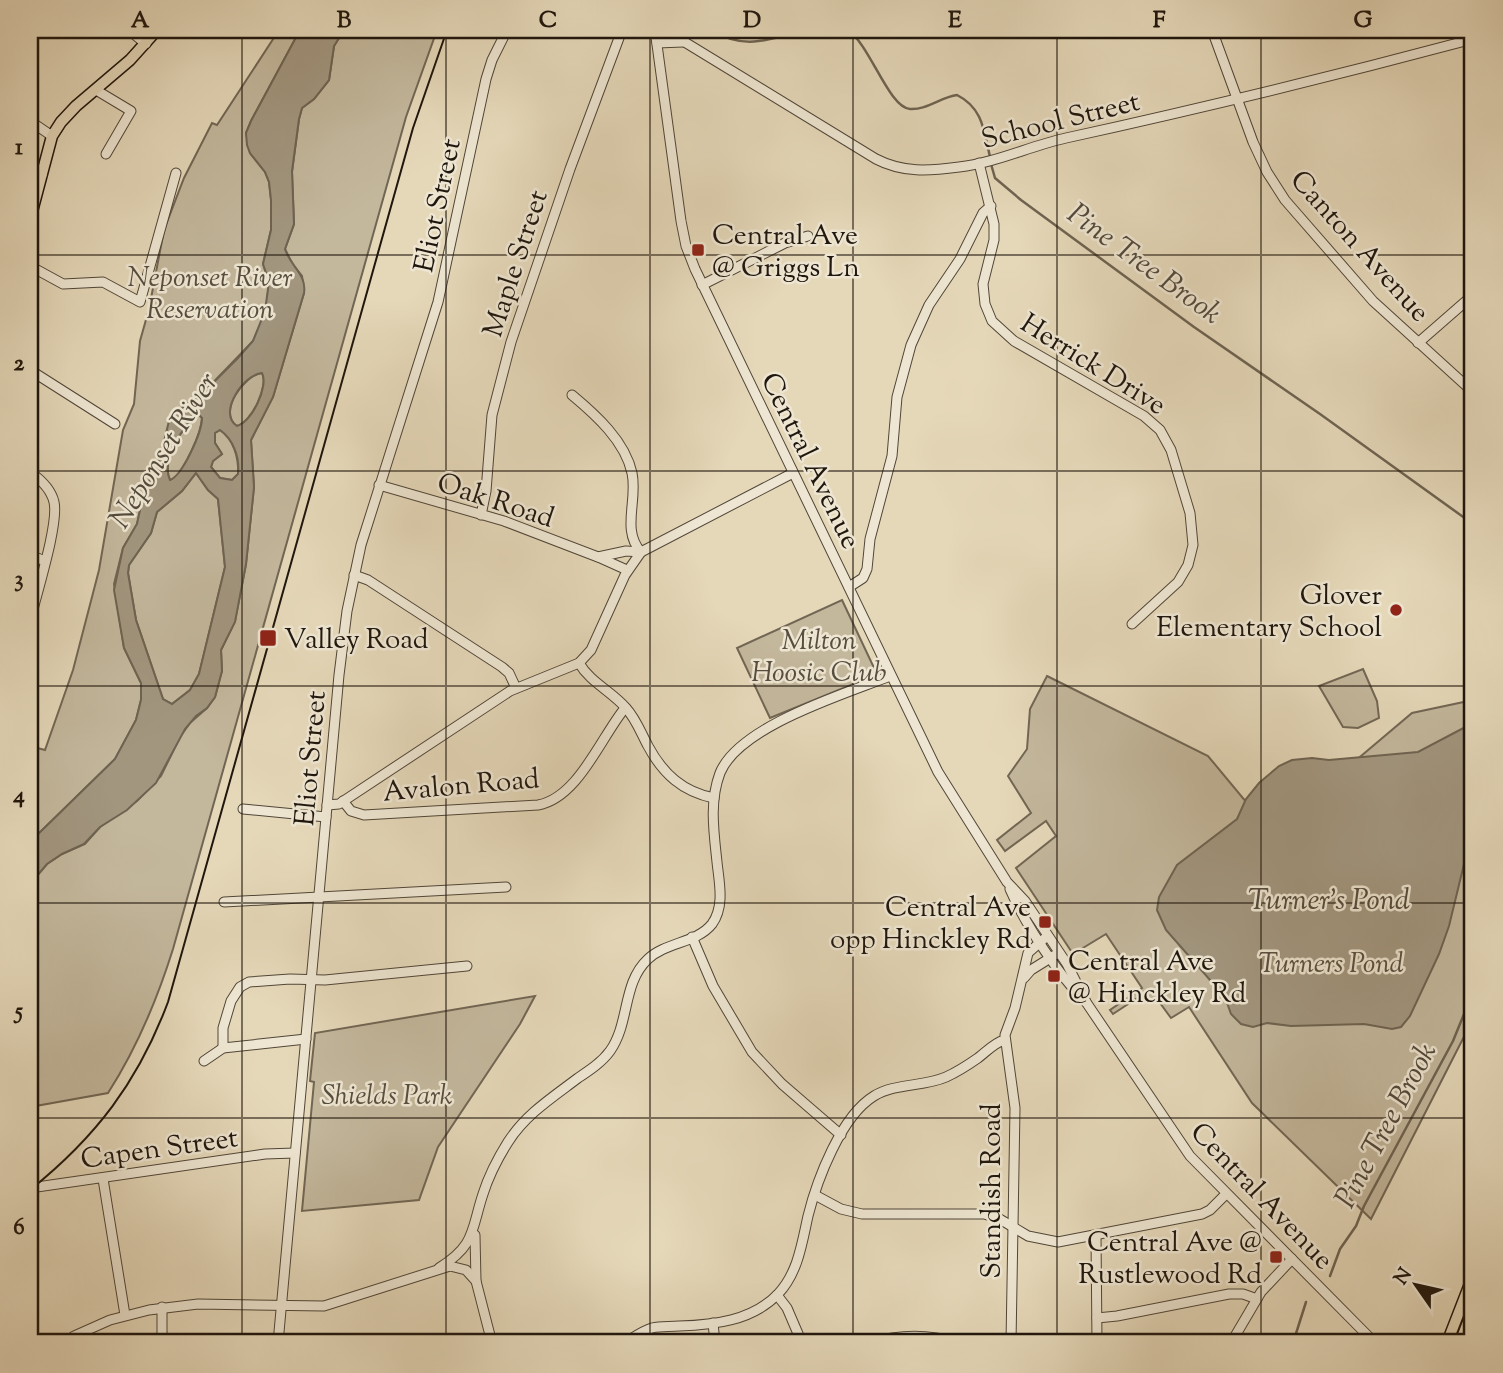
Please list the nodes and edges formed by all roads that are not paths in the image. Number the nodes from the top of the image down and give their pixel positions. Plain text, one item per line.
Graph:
1 (129, 30) edge
2 (157, 30) edge
3 (507, 30) edge
4 (655, 30) edge
5 (665, 30) edge
6 (1212, 30) edge
7 (621, 31) edge
8 (1473, 39) edge
9 (657, 43) junction
10 (684, 43) junction
11 (146, 44) junction
12 (96, 90) junction
13 (1238, 98) junction
14 (30, 121) edge
15 (52, 136) junction
16 (106, 154) dead end
17 (981, 162) junction
18 (176, 173) dead end
19 (30, 175) edge
20 (42, 175) junction
21 (991, 206) junction
22 (30, 219) edge
23 (808, 236) dead end
24 (30, 266) edge
25 (702, 285) junction
26 (1473, 295) edge
27 (1418, 343) junction
28 (30, 370) edge
29 (1473, 392) edge
30 (572, 395) dead end
31 (115, 424) dead end
32 (30, 472) edge
33 (793, 473) junction
34 (379, 485) junction
35 (481, 515) junction
36 (641, 552) junction
37 (30, 555) edge
38 (598, 557) junction
39 (45, 561) junction
40 (627, 570) junction
41 (354, 575) junction
42 (849, 587) junction
43 (30, 621) edge
44 (1132, 624) dead end
45 (579, 663) junction
46 (890, 676) junction
47 (516, 688) junction
48 (625, 708) junction
49 (714, 798) junction
50 (343, 801) junction
51 (327, 805) junction
52 (243, 809) dead end
53 (326, 817) junction
54 (506, 887) dead end
55 (319, 897) junction
56 (224, 902) dead end
57 (692, 937) junction
58 (1045, 939) junction
59 (1055, 955) junction
60 (467, 966) dead end
61 (1023, 979) junction
62 (310, 980) junction
63 (306, 1039) junction
64 (1004, 1040) junction
65 (223, 1048) junction
66 (204, 1061) dead end
67 (841, 1135) junction
68 (295, 1153) junction
69 (103, 1179) junction
70 (30, 1188) edge
71 (1226, 1194) junction
72 (815, 1195) junction
73 (475, 1225) junction
74 (1014, 1228) junction
75 (1096, 1235) junction
76 (1292, 1259) junction
77 (439, 1268) junction
78 (1473, 1276) edge
79 (476, 1281) junction
80 (777, 1295) junction
81 (1257, 1299) junction
82 (1469, 1302) edge
83 (162, 1307) junction
84 (281, 1307) junction
85 (1473, 1310) edge
86 (125, 1315) junction
87 (1097, 1318) junction
88 (713, 1323) junction
89 (1376, 1342) edge
90 (66, 1343) edge
91 (162, 1343) edge
92 (278, 1343) edge
93 (492, 1343) edge
94 (624, 1343) edge
95 (715, 1343) edge
96 (802, 1343) edge
97 (870, 1343) edge
98 (958, 1343) edge
99 (1011, 1343) edge
100 (1097, 1343) edge
101 (1231, 1343) edge
102 (1447, 1343) edge
103 (1460, 1343) edge

1 - 11 street
2 - 11 main road
3 - 34 street, Eliot Street
4 - 9 street, Central Avenue
5 - 10 street, School Street
6 - 13 street, Canton Avenue
7 - 35 street, Maple Street
8 - 13 street, School Street
9 - 10 street
9 - 25 street, Central Avenue
10 - 17 street, School Street
11 - 12 main road
12 - 15 main road
12 - 16 street
13 - 17 street, School Street
13 - 27 street, Canton Avenue
14 - 15 street
15 - 20 main road
17 - 21 street, Herrick Drive
18 - 24 street
19 - 20 street
20 - 22 main road
21 - 42 street
21 - 44 street, Herrick Drive
23 - 25 street
25 - 33 street, Central Avenue
26 - 27 street
27 - 29 street, Canton Avenue
28 - 31 street
30 - 36 street
32 - 39 street
33 - 36 street
33 - 42 street, Central Avenue
34 - 35 street, Oak Road
34 - 41 street, Eliot Street
35 - 38 street, Oak Road
36 - 38 street, Oak Road
36 - 40 street
37 - 39 street
38 - 40 street, Oak Road
39 - 43 street
40 - 45 street
41 - 47 street
41 - 51 street, Eliot Street
42 - 46 street, Central Avenue
45 - 47 street
45 - 48 street
46 - 49 street
46 - 58 street, Central Avenue
47 - 50 street
48 - 49 street
48 - 50 street, Avalon Road
49 - 57 street
50 - 51 street
51 - 53 street, Eliot Street
52 - 53 street
53 - 55 street, Eliot Street
54 - 55 street
55 - 56 street
55 - 62 street, Eliot Street
57 - 67 street
57 - 73 street
58 - 59 street, Central Avenue
58 - 61 street
59 - 61 street
59 - 71 street, Central Avenue
60 - 62 street
61 - 64 street
62 - 63 street, Eliot Street
62 - 65 street
63 - 65 street
63 - 68 street, Eliot Street
64 - 67 street
64 - 74 street, Standish Road
65 - 66 street
67 - 72 street
68 - 69 street, Capen Street
68 - 84 street, Eliot Street
69 - 70 street, Capen Street
69 - 86 street
71 - 75 street
71 - 76 street, Central Avenue
72 - 74 street
72 - 80 street
73 - 77 street
73 - 79 street
74 - 75 street
74 - 99 street, Standish Road
75 - 87 street
76 - 81 street
76 - 89 street, Central Avenue
77 - 79 street
77 - 84 street
78 - 82 main road
79 - 93 street
80 - 88 street
80 - 96 street
81 - 87 street
81 - 101 street
82 - 102 main road
83 - 84 street
83 - 86 street
83 - 91 street
84 - 92 street, Eliot Street
85 - 103 main road
86 - 90 street
87 - 100 street
88 - 94 street
88 - 95 street
97 - 98 street

